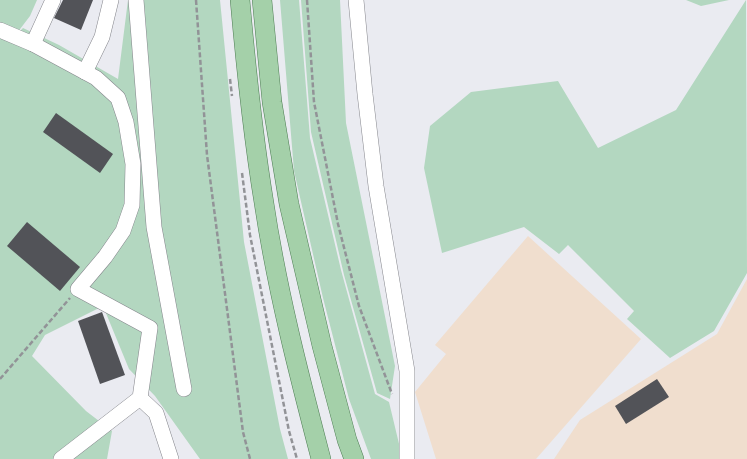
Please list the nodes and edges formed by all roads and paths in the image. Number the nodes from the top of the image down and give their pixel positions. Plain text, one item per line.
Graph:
1 (53, 0) edge
2 (111, 0) edge
3 (136, 0) edge
4 (196, 0) edge
5 (240, 0) edge
6 (262, 0) edge
7 (307, 0) edge
8 (356, 0) edge
9 (0, 30) edge
10 (33, 44) junction
11 (85, 72) junction
12 (78, 289) junction
13 (0, 379) edge
14 (184, 389) dead end
15 (392, 395) dead end
16 (140, 398) junction
17 (406, 431) junction
18 (61, 459) edge
19 (171, 459) edge
20 (250, 459) edge
21 (321, 459) edge
22 (354, 459) edge
23 (407, 459) edge
24 (415, 459) edge

1 - 10 lane
2 - 11 lane
3 - 14 lane
4 - 20 path
5 - 21 main road
6 - 22 main road
7 - 15 path
8 - 17 lane
9 - 10 lane
10 - 11 lane
11 - 12 lane
12 - 13 path
12 - 16 lane
16 - 18 lane
16 - 19 lane
17 - 23 lane
17 - 24 lane

